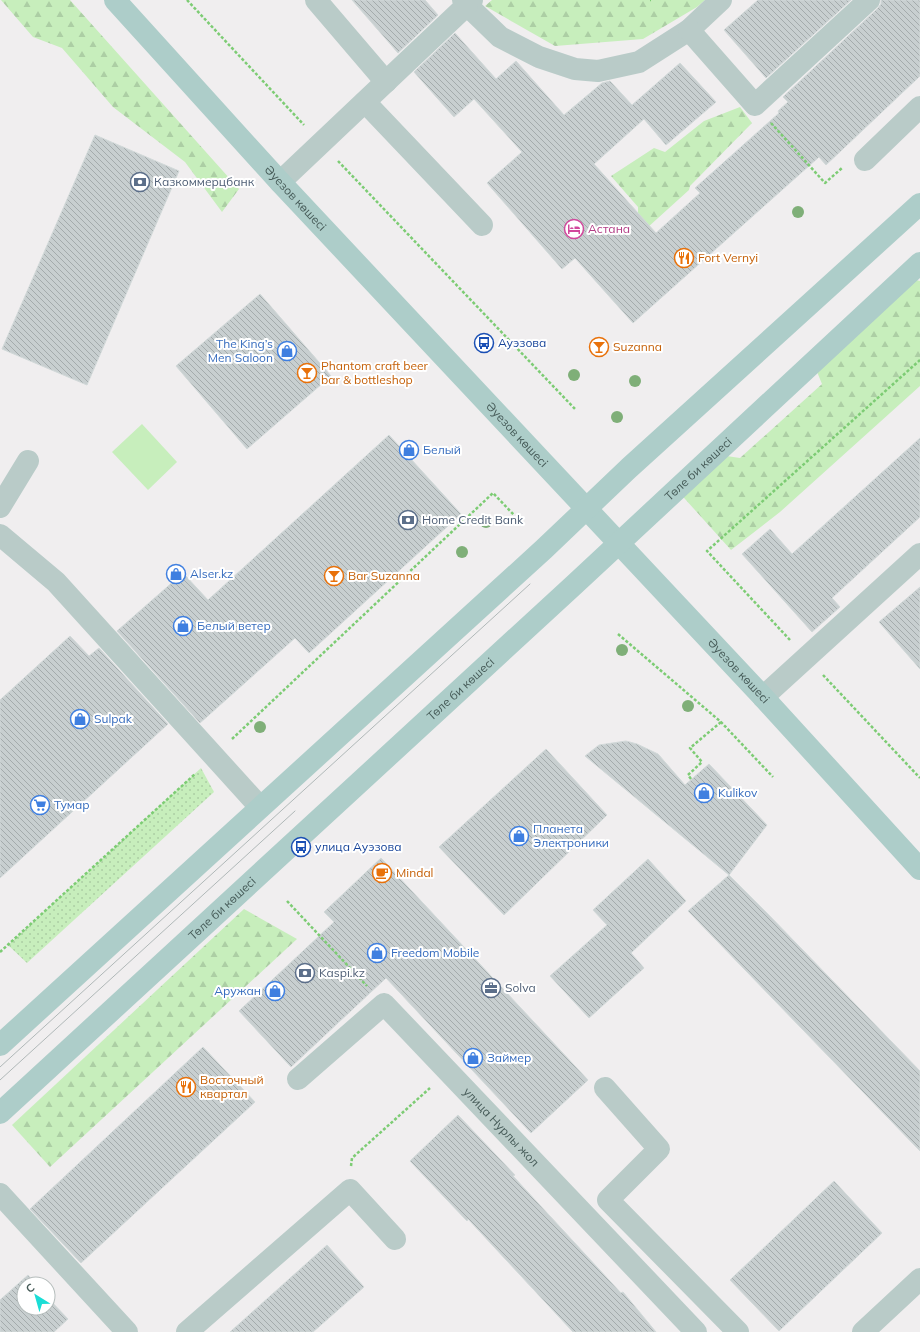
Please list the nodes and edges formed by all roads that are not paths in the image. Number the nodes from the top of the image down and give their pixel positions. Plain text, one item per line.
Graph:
1 (115, 0) edge
2 (316, 0) edge
3 (721, 0) edge
4 (869, 0) edge
5 (467, 2) edge
6 (689, 30) junction
7 (386, 82) junction
8 (365, 102) junction
9 (920, 107) edge
10 (865, 160) dead end
11 (280, 182) junction
12 (920, 204) edge
13 (482, 225) dead end
14 (920, 263) edge
15 (28, 461) dead end
16 (0, 507) edge
17 (586, 508) junction
18 (0, 535) edge
19 (618, 542) junction
20 (920, 554) edge
21 (763, 696) junction
22 (260, 807) junction
23 (920, 869) edge
24 (0, 1045) edge
25 (298, 1079) dead end
26 (605, 1088) dead end
27 (0, 1113) edge
28 (0, 1194) edge
29 (395, 1239) dead end
30 (920, 1279) edge
31 (127, 1332) edge
32 (187, 1332) edge
33 (696, 1332) edge
34 (738, 1332) edge
35 (863, 1332) edge

1 - 11 main road, Әуезов көшесі
2 - 7 street
3 - 6 street
4 - 6 street
5 - 6 street
5 - 7 street
7 - 8 street
8 - 11 street
8 - 13 street
9 - 10 street
11 - 17 main road, Әуезов көшесі
12 - 17 main road
14 - 19 main road, Төле би көшесі
15 - 16 street
17 - 19 main road, Әуезов көшесі
17 - 22 main road
18 - 22 street
19 - 21 main road, Әуезов көшесі
19 - 27 main road, Төле би көшесі
20 - 21 street
21 - 23 main road, Әуезов көшесі
22 - 24 main road
25 - 33 street, улица Нурлы жол
26 - 34 street
28 - 31 street
29 - 32 street
30 - 35 street

